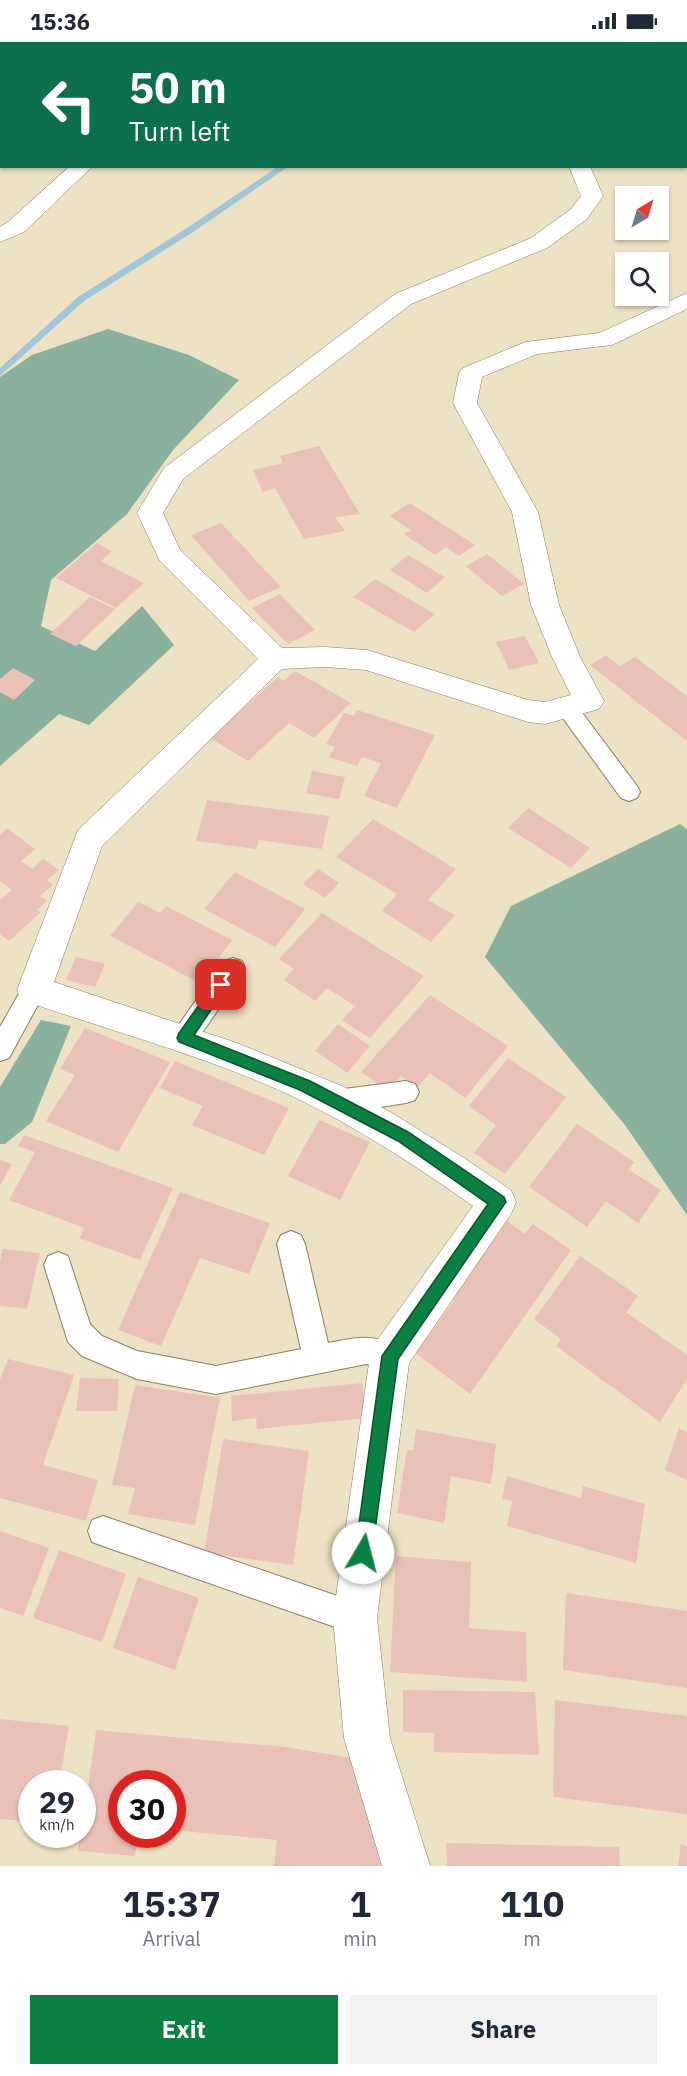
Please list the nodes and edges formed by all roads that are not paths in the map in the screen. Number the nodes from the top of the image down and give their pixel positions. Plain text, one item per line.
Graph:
1 (81, 168) edge
2 (580, 168) edge
3 (0, 235) edge
4 (687, 300) edge
5 (275, 659) junction
6 (567, 708) junction
7 (629, 792) dead end
8 (233, 968) dead end
9 (34, 990) junction
10 (184, 1038) junction
11 (0, 1050) edge
12 (406, 1092) dead end
13 (336, 1102) junction
14 (291, 1244) dead end
15 (58, 1265) dead end
16 (390, 1356) junction
17 (318, 1359) junction
18 (103, 1531) dead end
19 (355, 1618) junction
20 (406, 1866) edge

1 - 3 street
2 - 5 street
4 - 6 street
5 - 6 street
5 - 9 street
6 - 7 lane
8 - 10 lane
9 - 10 street
9 - 11 lane
10 - 13 street
12 - 13 lane
13 - 16 street
14 - 17 lane
15 - 17 lane
16 - 17 lane
16 - 19 street
18 - 19 lane
19 - 20 street

